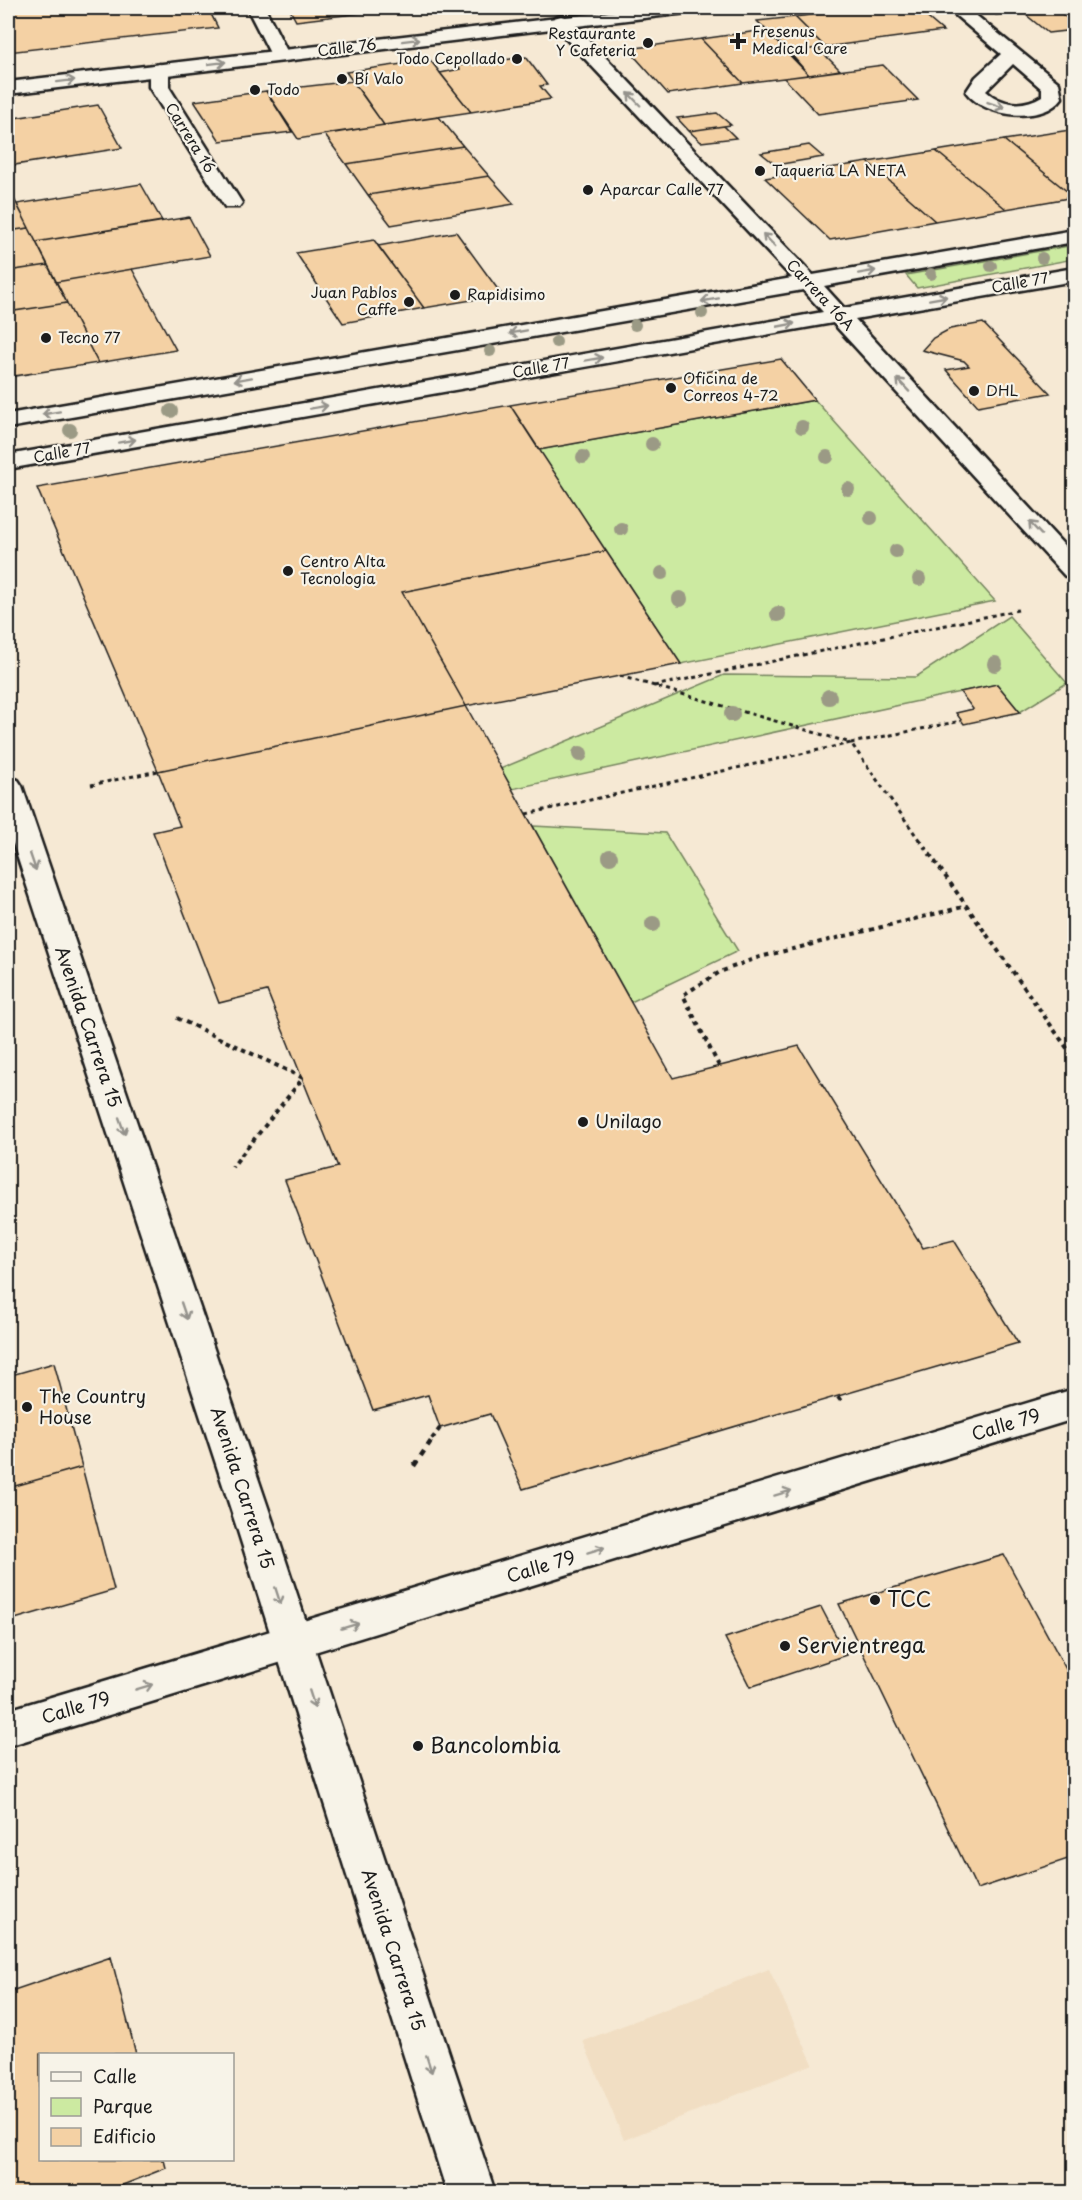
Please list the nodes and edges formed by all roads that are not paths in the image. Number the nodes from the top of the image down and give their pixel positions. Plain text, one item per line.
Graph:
1 (256, 8) edge
2 (686, 8) edge
3 (956, 8) edge
4 (561, 22) junction
5 (1012, 53) dead end
6 (280, 56) junction
7 (159, 70) junction
8 (8, 88) edge
9 (232, 203) dead end
10 (1074, 236) edge
11 (1074, 274) edge
12 (809, 282) junction
13 (839, 315) junction
14 (8, 421) edge
15 (8, 462) edge
16 (1070, 560) edge
17 (8, 786) edge
18 (1074, 1404) edge
19 (294, 1643) junction
20 (8, 1728) edge
21 (471, 2193) edge

1 - 6 street
2 - 4 street, Calle 76
3 - 5 street
6 -> 4 street, Calle 76
12 -> 4 street, Carrera 16A
7 -> 6 street, Calle 76
8 -> 7 street, Calle 76
7 - 9 street, Carrera 16
12 -> 10 street
13 -> 11 street, Calle 77
12 - 13 street, Carrera 16A
12 -> 14 street
15 -> 13 street, Calle 77
16 -> 13 street, Carrera 16A
17 -> 19 street, Avenida Carrera 15
19 -> 18 street, Calle 79
20 -> 19 street, Calle 79
19 -> 21 street, Avenida Carrera 15

